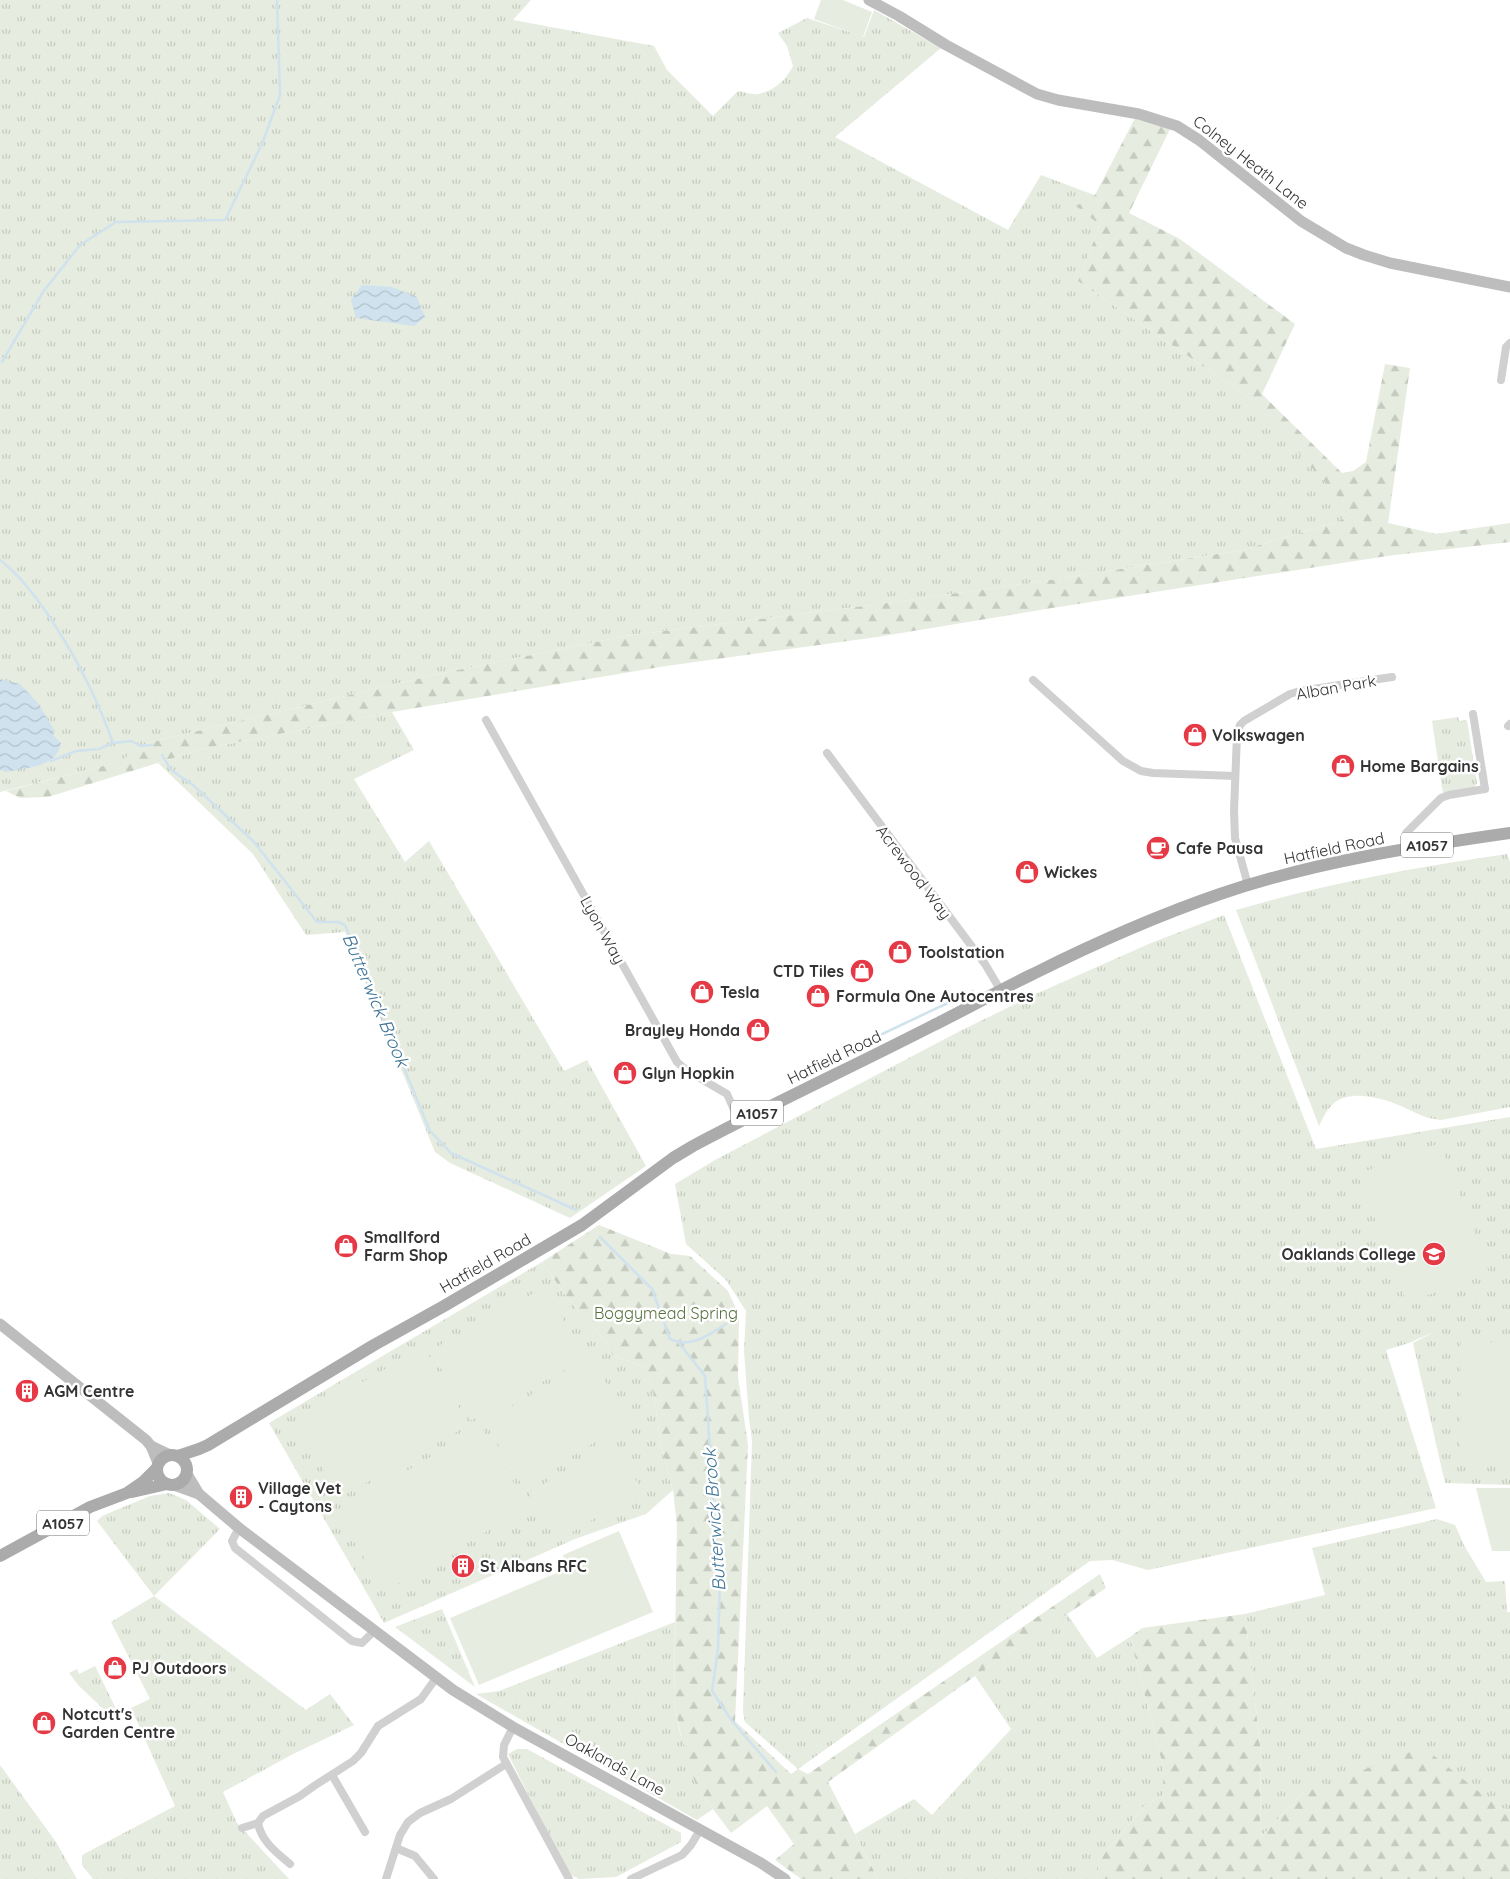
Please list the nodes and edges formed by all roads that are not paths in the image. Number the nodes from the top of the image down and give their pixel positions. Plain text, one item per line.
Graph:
1 (869, 0) edge
2 (1510, 287) edge
3 (1510, 343) edge
4 (1501, 380) dead end
5 (1392, 677) dead end
6 (1033, 680) dead end
7 (1473, 714) dead end
8 (486, 720) dead end
9 (827, 753) dead end
10 (1235, 776) junction
11 (1406, 824) dead end
12 (1406, 833) junction
13 (1510, 833) edge
14 (1408, 848) junction
15 (1248, 885) junction
16 (1001, 991) junction
17 (739, 1121) junction
18 (0, 1324) edge
19 (151, 1446) junction
20 (199, 1449) junction
21 (174, 1455) junction
22 (158, 1466) junction
23 (187, 1472) junction
24 (171, 1485) junction
25 (127, 1493) junction
26 (199, 1494) junction
27 (238, 1528) junction
28 (0, 1556) edge
29 (374, 1631) junction
30 (436, 1678) junction
31 (514, 1727) junction
32 (506, 1764) junction
33 (332, 1775) junction
34 (258, 1823) junction
35 (242, 1828) dead end
36 (700, 1830) junction
37 (366, 1832) dead end
38 (396, 1848) junction
39 (290, 1864) dead end
40 (386, 1879) edge
41 (434, 1879) edge
42 (569, 1879) edge
43 (631, 1879) edge
44 (785, 1879) edge

1 - 2 street, Colney Heath Lane
3 - 4 street
5 - 10 street, Alban Park
6 - 10 street
7 - 12 street
8 - 17 street, Lyon Way
9 - 16 street, Acrewood Way
10 - 15 street, Alban Park
11 - 12 street
12 - 14 street
13 - 14 main road, Hatfield Road / A1057
14 - 15 main road, Hatfield Road / A1057
15 - 16 main road, Hatfield Road / A1057
16 - 17 main road, Hatfield Road / A1057
17 - 20 main road, Hatfield Road / A1057
18 - 19 street
19 - 21 street
19 - 22 street
20 - 21 main road, Hatfield Road / A1057
20 - 23 main road
21 - 22 main road
21 - 23 main road
22 - 24 main road
22 - 25 main road, A1057
23 - 24 main road
23 - 26 street, Oaklands Lane
24 - 25 main road, A1057
24 - 26 street, Oaklands Lane
25 - 28 main road, A1057
26 - 27 street, Oaklands Lane
27 - 29 street, Oaklands Lane
27 - 29 street
29 - 30 street, Oaklands Lane
30 - 31 street, Oaklands Lane
30 - 33 street
31 - 32 street
31 - 36 street, Oaklands Lane
32 - 38 street
32 - 42 street
33 - 34 street
33 - 37 street
34 - 35 street
34 - 39 street
36 - 43 street
36 - 44 street, Oaklands Lane
38 - 40 street
38 - 41 street

